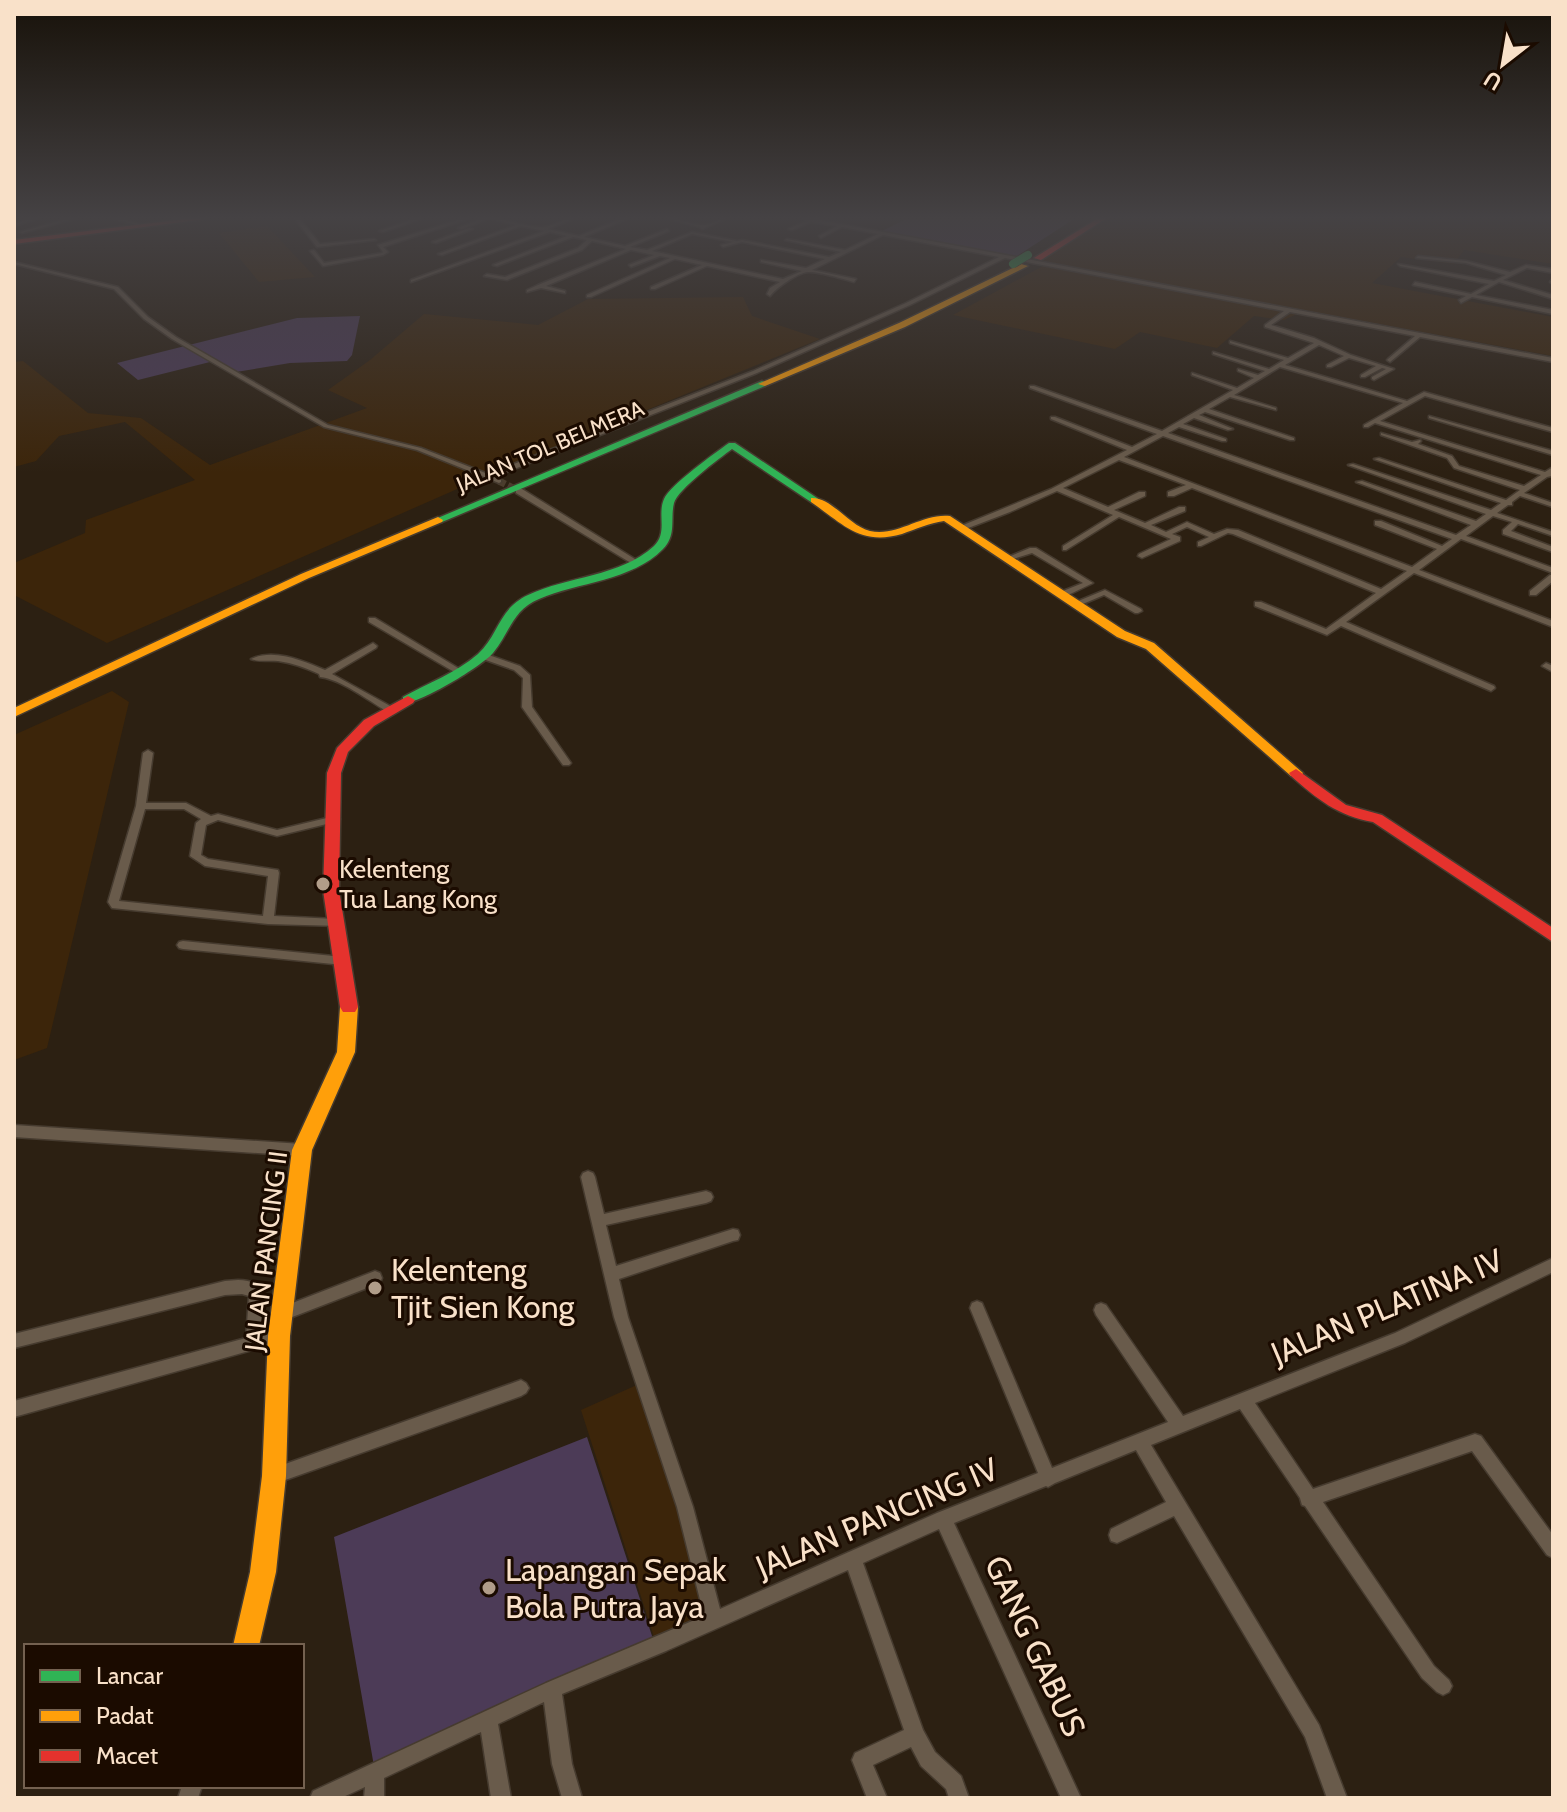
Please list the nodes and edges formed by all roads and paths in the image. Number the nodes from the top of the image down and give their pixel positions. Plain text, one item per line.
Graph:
1 (132, 304) edge
2 (909, 304) edge
3 (934, 304) edge
4 (941, 304) edge
5 (1254, 304) edge
6 (1516, 304) edge
7 (1289, 310) junction
8 (1553, 312) edge
9 (1419, 335) junction
10 (1232, 342) dead end
11 (1318, 342) junction
12 (1215, 353) dead end
13 (1349, 356) junction
14 (1289, 360) junction
15 (1390, 360) dead end
16 (1553, 360) edge
17 (1279, 365) junction
18 (1329, 366) dead end
19 (1382, 366) junction
20 (1240, 370) dead end
21 (1269, 371) junction
22 (1194, 374) dead end
23 (1363, 376) dead end
24 (1258, 377) junction
25 (1374, 378) dead end
26 (1032, 387) dead end
27 (1238, 390) junction
28 (1229, 395) junction
29 (1405, 402) junction
30 (1203, 409) junction
31 (1274, 409) dead end
32 (1193, 415) junction
33 (1431, 417) dead end
34 (1513, 417) junction
35 (1053, 418) dead end
36 (1553, 423) edge
37 (1177, 424) junction
38 (1230, 429) dead end
39 (1553, 430) edge
40 (1160, 434) junction
41 (1383, 434) dead end
42 (1425, 436) junction
43 (1292, 439) dead end
44 (1224, 440) dead end
45 (1412, 444) junction
46 (1131, 449) junction
47 (1553, 453) edge
48 (1118, 457) junction
49 (1377, 459) dead end
50 (1388, 462) junction
51 (1351, 465) dead end
52 (1372, 472) junction
53 (1551, 473) edge
54 (490, 476) junction
55 (499, 481) tunnel mouth
56 (1360, 482) dead end
57 (1193, 485) junction
58 (1056, 488) junction
59 (519, 491) tunnel mouth
60 (1522, 492) junction
61 (1142, 494) dead end
62 (1171, 494) dead end
63 (1509, 503) junction
64 (1553, 505) edge
65 (1182, 509) dead end
66 (1108, 510) junction
67 (1495, 513) junction
68 (1119, 514) junction
69 (1517, 521) junction
70 (1378, 523) dead end
71 (1476, 524) junction
72 (1146, 525) junction
73 (960, 528) junction
74 (1167, 534) junction
75 (1553, 534) edge
76 (1214, 537) junction
77 (1458, 537) junction
78 (1201, 544) dead end
79 (1066, 548) dead end
80 (1443, 549) junction
81 (1553, 550) edge
82 (1142, 556) dead end
83 (1007, 559) junction
84 (634, 561) junction
85 (1415, 570) junction
86 (1553, 574) edge
87 (1383, 593) junction
88 (1533, 593) dead end
89 (1068, 599) junction
90 (1258, 604) dead end
91 (1138, 611) dead end
92 (372, 620) dead end
93 (1341, 623) junction
94 (1553, 624) edge
95 (373, 646) dead end
96 (483, 656) junction
97 (255, 659) dead end
98 (459, 671) junction
99 (323, 675) junction
100 (1491, 688) dead end
101 (14, 701) edge
102 (389, 709) junction
103 (14, 713) edge
104 (148, 753) dead end
105 (566, 763) dead end
106 (141, 806) junction
107 (208, 819) junction
108 (335, 819) junction
109 (268, 920) junction
110 (336, 923) junction
111 (1553, 936) edge
112 (183, 945) dead end
113 (343, 961) junction
114 (14, 1131) edge
115 (302, 1150) junction
116 (588, 1177) dead end
117 (706, 1197) dead end
118 (598, 1221) junction
119 (733, 1235) dead end
120 (1553, 1265) edge
121 (610, 1275) junction
122 (375, 1278) dead end
123 (977, 1308) dead end
124 (1101, 1310) dead end
125 (281, 1314) junction
126 (279, 1336) junction
127 (14, 1341) edge
128 (253, 1343) junction
129 (521, 1388) dead end
130 (1243, 1400) junction
131 (14, 1409) edge
132 (1180, 1425) junction
133 (1140, 1442) junction
134 (274, 1476) junction
135 (1048, 1479) junction
136 (1308, 1499) junction
137 (1178, 1505) junction
138 (943, 1519) junction
139 (1117, 1535) dead end
140 (1553, 1549) edge
141 (853, 1559) junction
142 (714, 1619) junction
143 (246, 1644) edge
144 (1443, 1686) dead end
145 (552, 1689) junction
146 (488, 1719) junction
147 (915, 1735) junction
148 (375, 1772) junction
149 (320, 1798) edge
150 (374, 1798) edge
151 (501, 1798) edge
152 (572, 1798) edge
153 (877, 1798) edge
154 (959, 1798) edge
155 (1071, 1798) edge
156 (1337, 1798) edge

1 - 54 street
2 - 54 street
3 - 101 main road, JALAN TOL BELMERA
4 - 103 main road, JALAN TOL BELMERA
5 - 7 street
6 - 8 street
7 - 9 street
7 - 11 street
9 - 15 street
9 - 16 street
10 - 14 street
11 - 13 street
11 - 14 street
12 - 21 street
13 - 18 street
13 - 19 street
14 - 17 street
17 - 21 street
17 - 29 street
19 - 23 street
19 - 25 street
20 - 24 street
21 - 24 street
22 - 27 street
24 - 27 street
26 - 40 street
27 - 28 street
28 - 30 street
28 - 31 street
29 - 34 street
29 - 42 street
30 - 32 street
30 - 43 street
32 - 37 street
32 - 38 street
33 - 47 street
34 - 36 street
34 - 39 street
35 - 46 street
37 - 40 street
37 - 44 street
40 - 46 street
40 - 77 street
41 - 45 street
42 - 45 street
42 - 53 street
45 - 60 street
46 - 48 street
48 - 57 street
48 - 58 street
49 - 50 street
50 - 52 street
50 - 63 street
51 - 52 street
52 - 67 street
53 - 60 street
54 - 55 street
56 - 71 street
57 - 62 street
57 - 85 street
58 - 66 street
58 - 73 street
59 - 84 street
60 - 63 street
60 - 64 street
61 - 66 street
63 - 67 street
65 - 72 street
66 - 68 street
67 - 69 street
67 - 71 street
68 - 72 street
68 - 79 street
69 - 75 street
69 - 81 street
70 - 80 street
71 - 77 street
72 - 74 street
73 - 83 main road
73 - 84 main road, JALAN PANCING II
74 - 76 street
74 - 82 street
76 - 78 street
76 - 87 street
77 - 80 street
77 - 86 street
80 - 85 street
83 - 89 main road
83 - 89 street
84 - 96 main road, JALAN PANCING II
85 - 87 street
85 - 94 street
86 - 88 street
87 - 93 street
89 - 91 street
89 - 111 main road
90 - 93 street
92 - 98 street
93 - 100 street
95 - 99 street
96 - 98 main road, JALAN PANCING II
96 - 105 street
97 - 99 street
98 - 102 main road, JALAN PANCING II
99 - 102 street
102 - 108 main road, JALAN PANCING II
104 - 106 street
106 - 107 street
106 - 109 street
107 - 108 street
107 - 109 street
108 - 110 main road, JALAN PANCING II
109 - 110 street
110 - 113 main road, JALAN PANCING II
112 - 113 street
113 - 115 main road, JALAN PANCING II
114 - 115 street
115 - 125 main road, JALAN PANCING II
116 - 118 street
117 - 118 street
118 - 121 street
119 - 121 street
120 - 130 street, JALAN PLATINA IV
121 - 142 street
122 - 125 street
123 - 135 street
124 - 132 street
125 - 126 main road, JALAN PANCING II
126 - 128 street
126 - 134 main road, JALAN PANCING II
127 - 128 street
128 - 131 street
129 - 134 street
130 - 132 street, JALAN PANCING IV
130 - 136 street
132 - 133 street, JALAN PANCING IV
133 - 135 street, JALAN PANCING IV
133 - 137 street
134 - 143 main road, JALAN PANCING II
135 - 138 street, JALAN PANCING IV
136 - 140 street
136 - 144 street
137 - 139 street
137 - 156 street
138 - 141 street, JALAN PANCING IV
138 - 155 street, GANG GABUS
141 - 142 street, JALAN PANCING IV
141 - 147 street
142 - 145 street, JALAN PANCING IV
145 - 146 street, JALAN PANCING IV
145 - 152 street
146 - 148 street, JALAN PANCING IV
146 - 151 street
147 - 153 street
147 - 154 street
148 - 149 street, JALAN PANCING IV
148 - 150 street

